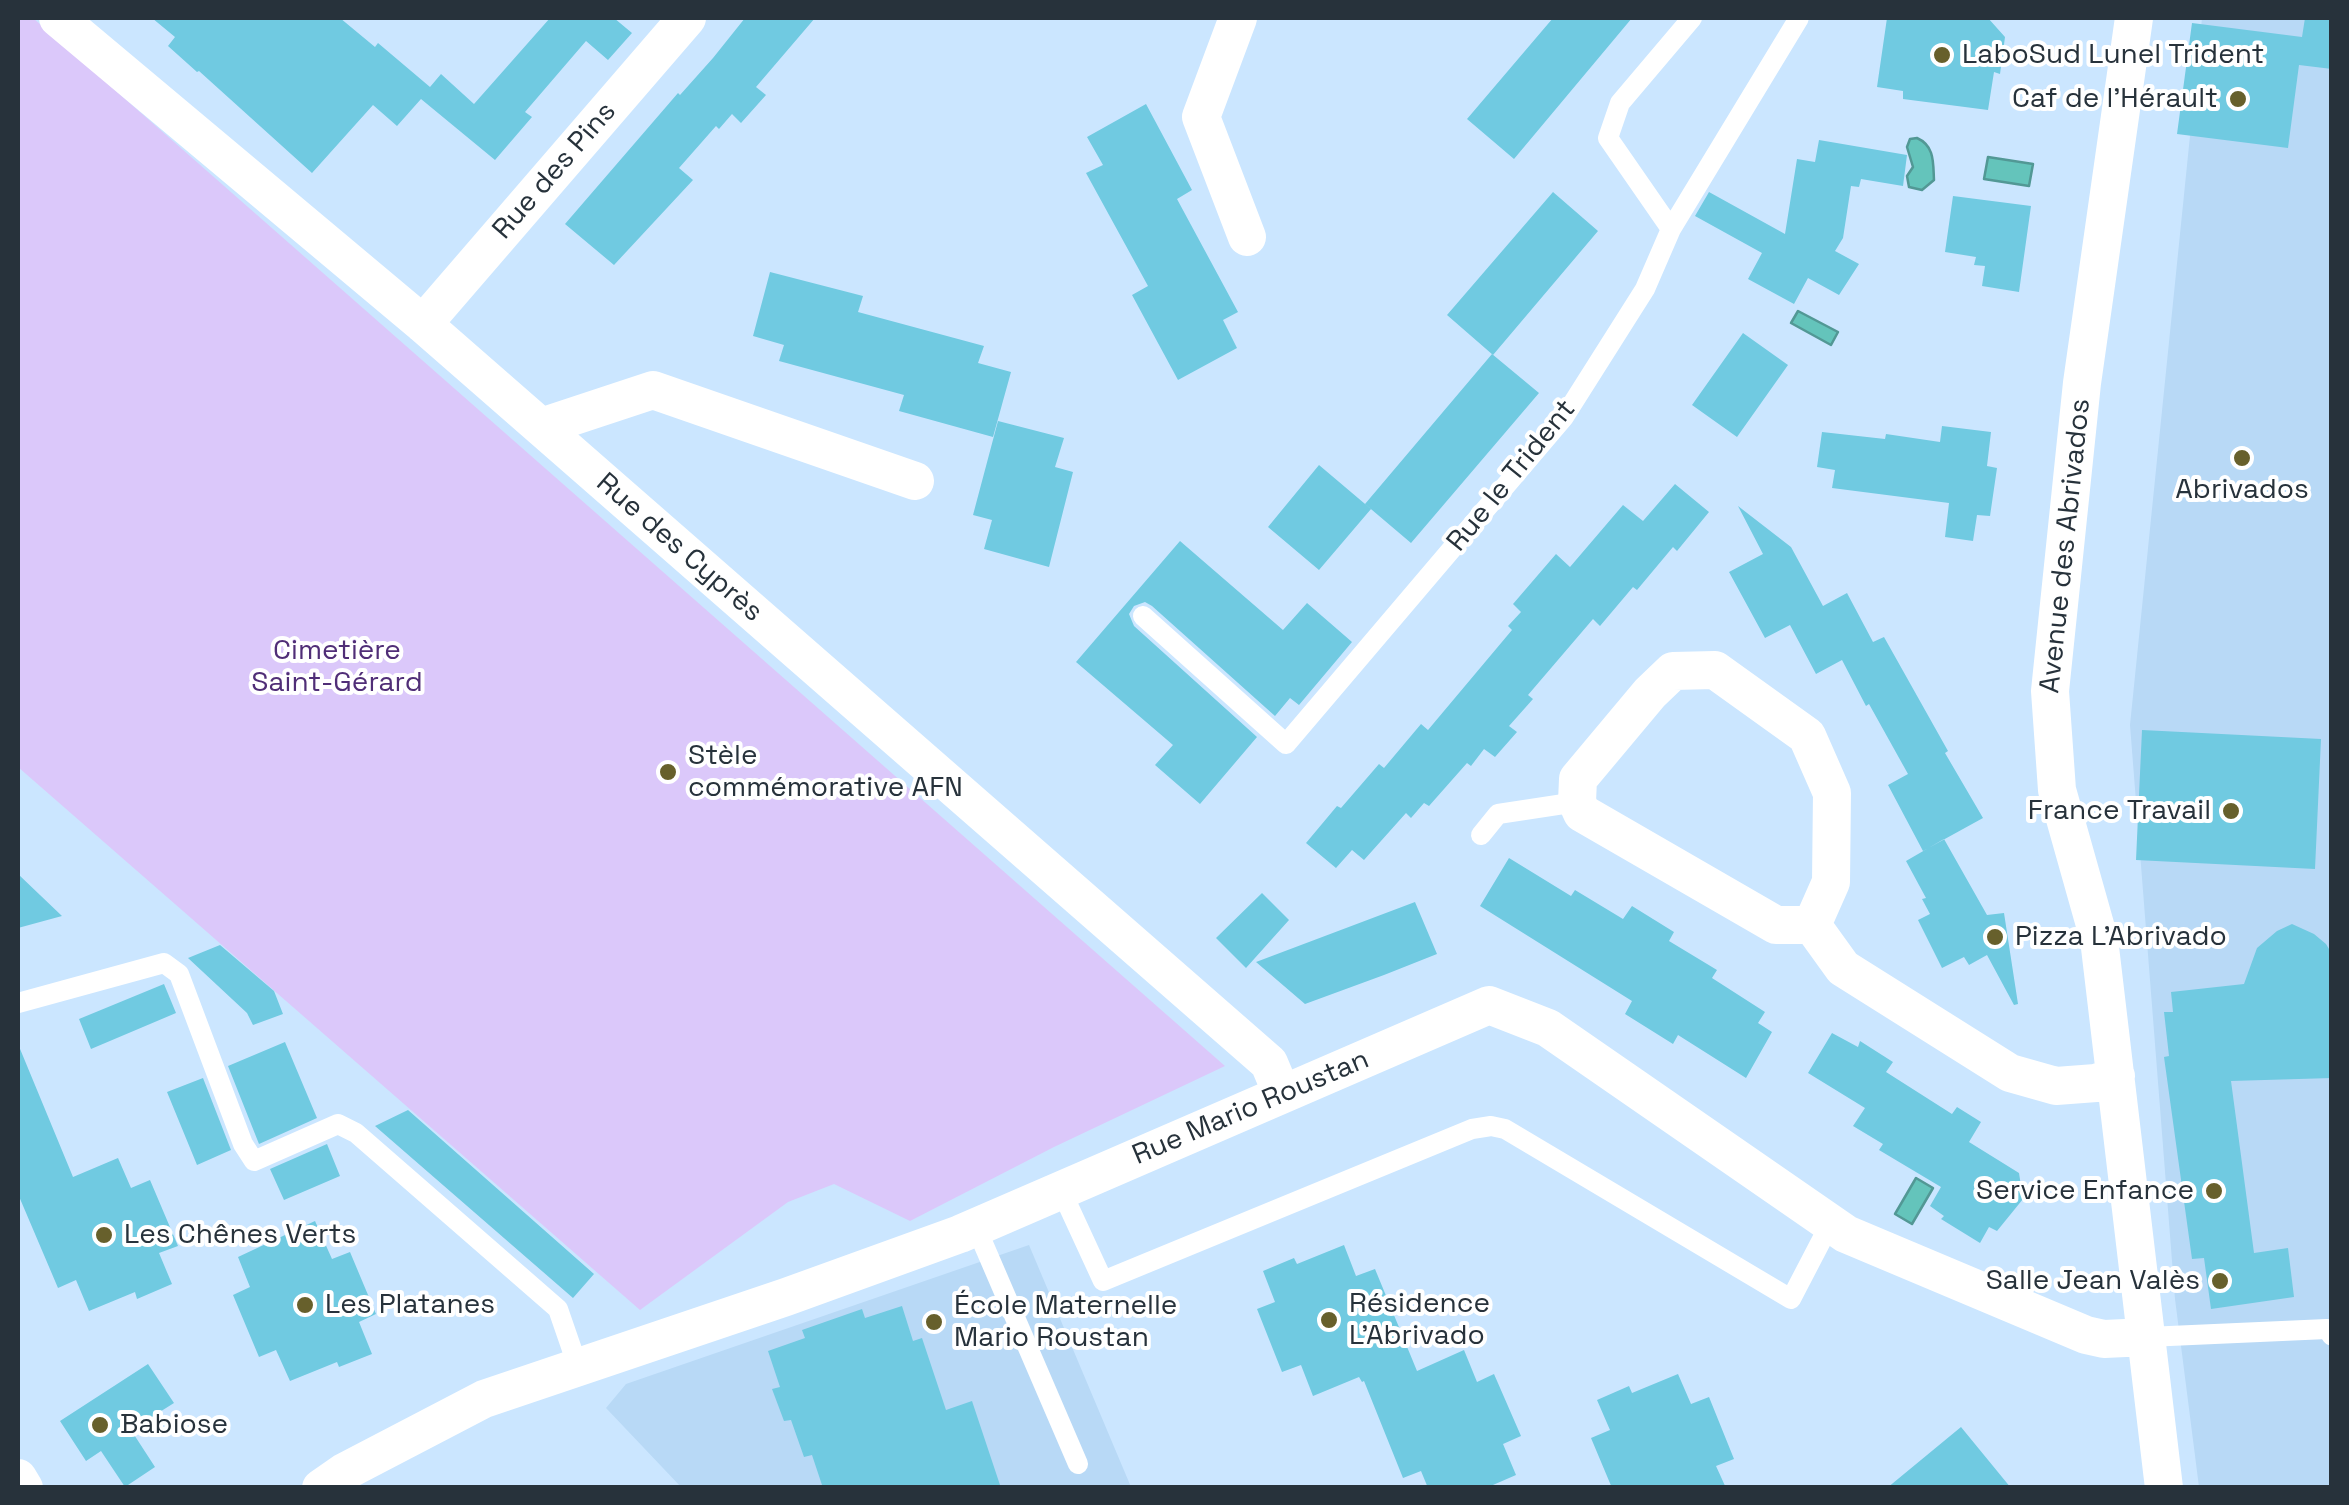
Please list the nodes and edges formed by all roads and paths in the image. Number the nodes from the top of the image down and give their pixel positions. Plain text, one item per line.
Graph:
1 (58, 18) edge
2 (687, 18) edge
3 (1238, 18) edge
4 (1692, 18) edge
5 (1799, 18) edge
6 (2134, 18) edge
7 (1671, 229) junction
8 (1247, 237) dead end
9 (423, 324) junction
10 (541, 427) junction
11 (915, 481) dead end
12 (1143, 616) dead end
13 (1577, 802) junction
14 (1482, 835) dead end
15 (1812, 924) junction
16 (18, 1003) edge
17 (2116, 1076) junction
18 (1282, 1094) junction
19 (1062, 1190) junction
20 (1830, 1224) junction
21 (976, 1228) junction
22 (2330, 1331) edge
23 (2147, 1337) junction
24 (578, 1368) junction
25 (1078, 1464) dead end
26 (18, 1478) edge
27 (24, 1488) edge
28 (322, 1488) edge
29 (2164, 1488) edge

1 - 9 street, Rue des Cyprès
2 - 9 street, Rue des Pins
3 - 8 street
4 - 7 lane
5 - 7 lane, Rue le Trident
6 - 17 street, Avenue des Abrivados
7 - 12 lane, Rue le Trident
9 - 10 street, Rue des Cyprès
10 - 11 street
10 - 18 street, Rue des Cyprès
13 - 14 lane
13 - 15 street
13 - 15 street
15 - 17 street
16 - 24 lane
17 - 23 street, Avenue des Abrivados
18 - 19 street, Rue Mario Roustan
18 - 20 street, Rue Mario Roustan
19 - 20 lane
19 - 21 street, Rue Mario Roustan
20 - 23 street, Rue Mario Roustan
21 - 24 street, Rue Mario Roustan
21 - 25 lane
22 - 23 lane
23 - 29 street, Avenue des Abrivados
24 - 28 street, Rue Mario Roustan
26 - 27 street

